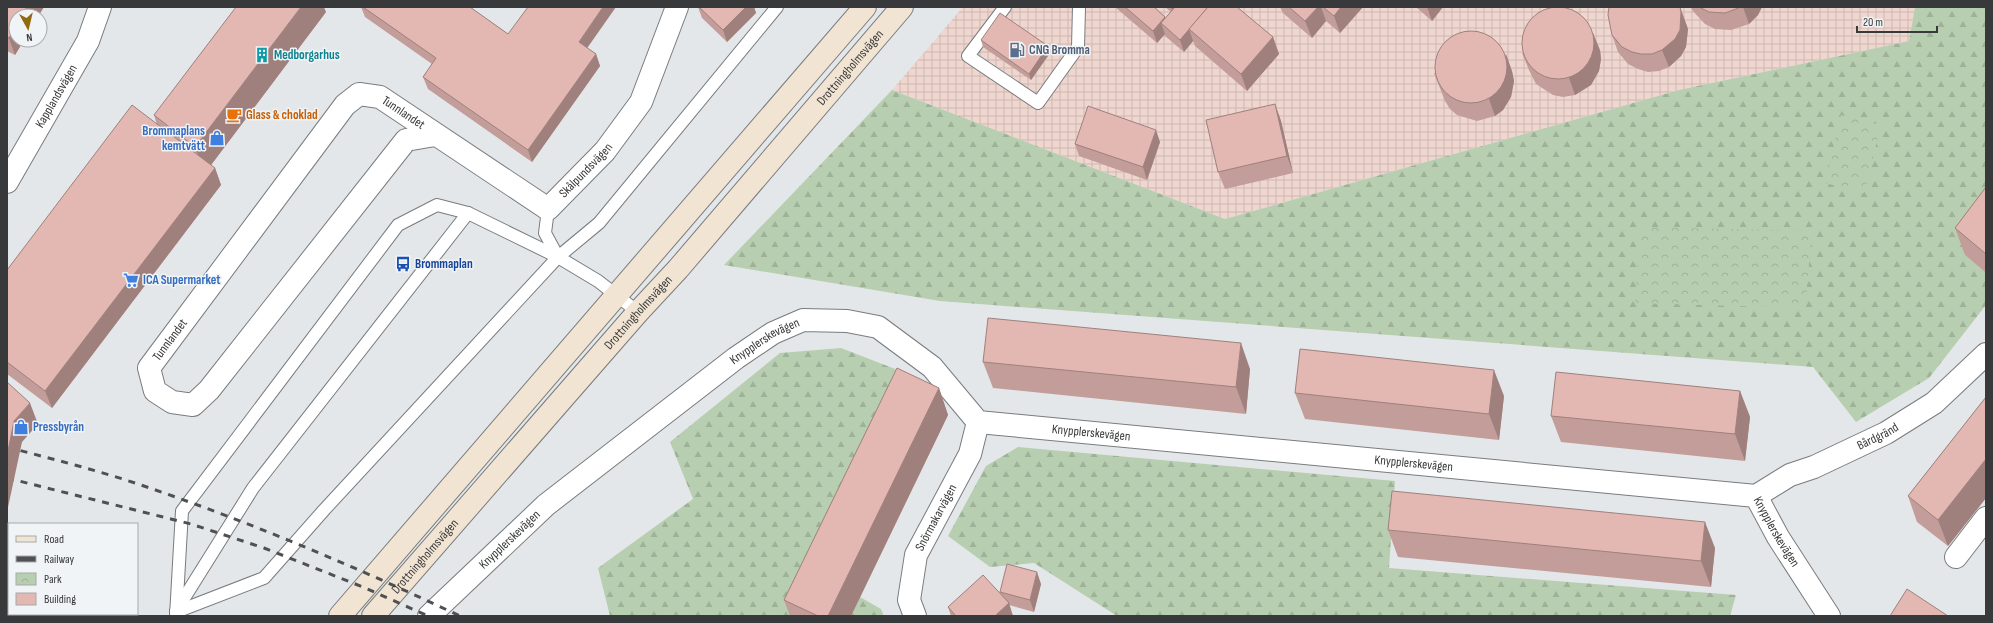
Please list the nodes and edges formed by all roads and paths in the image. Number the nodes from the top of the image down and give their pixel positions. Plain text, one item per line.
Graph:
1 (100, 7) edge
2 (677, 7) edge
3 (777, 7) edge
4 (865, 7) edge
5 (902, 7) edge
6 (1005, 7) edge
7 (1079, 7) edge
8 (435, 135) junction
9 (7, 182) edge
10 (548, 210) junction
11 (468, 212) junction
12 (558, 257) junction
13 (617, 295) junction
14 (638, 312) junction
15 (1986, 354) edge
16 (978, 422) junction
17 (1756, 496) junction
18 (1986, 518) edge
19 (1956, 557) dead end
20 (176, 614) edge
21 (340, 616) edge
22 (373, 616) edge
23 (429, 616) edge
24 (915, 616) edge
25 (1829, 616) edge

1 - 9 street, Kapplandsvägen
2 - 10 street, Skålpundsvägen
3 - 12 lane
4 - 13 main road, Drottningholmsvägen
5 - 14 main road, Drottningholmsvägen
6 - 7 lane
8 - 8 street, Tunnlandet
8 - 10 street, Skålpundsvägen
10 - 12 lane
11 - 12 lane
11 - 20 lane
11 - 20 lane
12 - 13 lane
12 - 20 lane
13 - 14 lane
13 - 21 main road, Drottningholmsvägen
14 - 22 main road, Drottningholmsvägen
15 - 17 street, Bårdgränd
16 - 17 street, Knypplerskevägen
16 - 23 street, Knypplerskevägen
16 - 24 street, Snörmakarvägen
17 - 25 street, Knypplerskevägen
18 - 19 street

